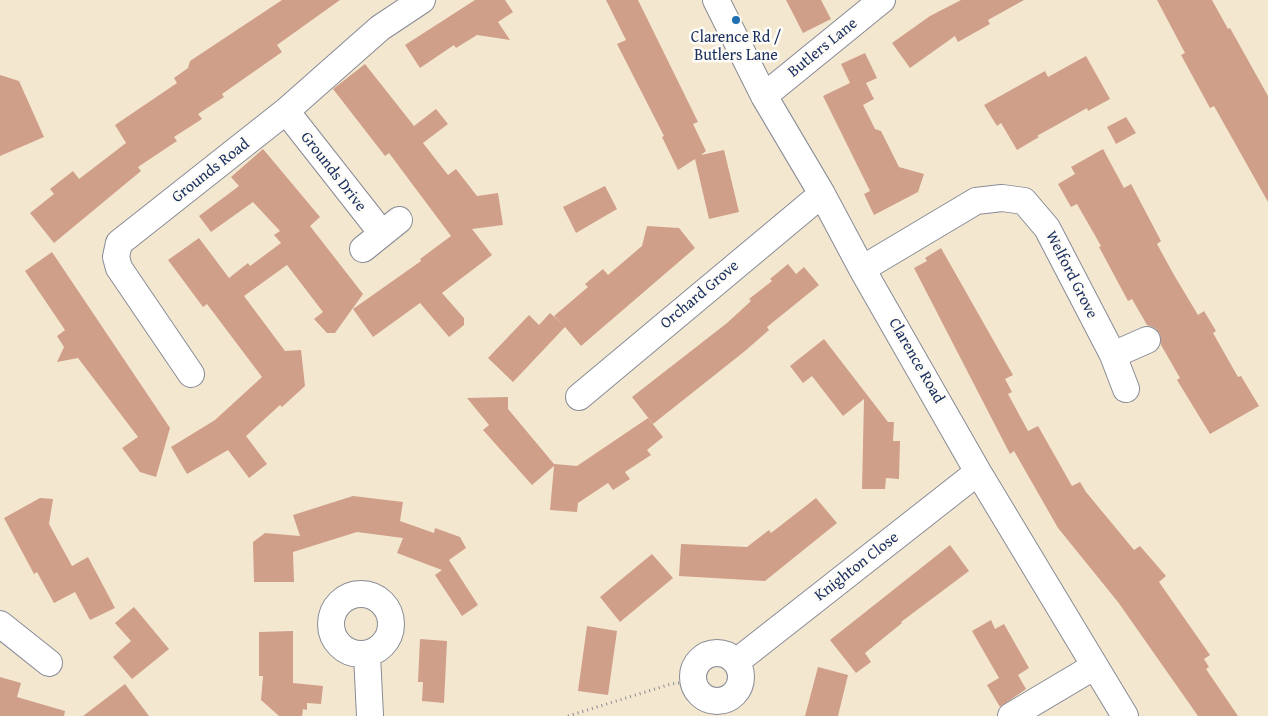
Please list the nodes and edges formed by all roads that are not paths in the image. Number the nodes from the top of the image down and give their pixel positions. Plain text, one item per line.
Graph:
1 (422, 0) edge
2 (716, 0) edge
3 (882, 0) edge
4 (764, 96) junction
5 (286, 111) junction
6 (822, 194) junction
7 (381, 233) dead end
8 (862, 268) junction
9 (1147, 340) dead end
10 (1113, 355) junction
11 (192, 374) dead end
12 (1126, 389) dead end
13 (579, 397) dead end
14 (978, 472) junction
15 (0, 624) edge
16 (366, 655) dead end
17 (736, 662) junction
18 (49, 663) dead end
19 (1095, 666) junction
20 (370, 716) edge
21 (1011, 716) edge
22 (1125, 716) edge

1 - 5 street, Grounds Road
2 - 4 street, Clarence Road
3 - 4 street, Butlers Lane
4 - 6 street, Clarence Road
5 - 7 street, Grounds Drive
5 - 11 street, Grounds Road
6 - 8 street, Clarence Road
6 - 13 street, Orchard Grove
8 - 10 street, Welford Grove
8 - 14 street, Clarence Road
9 - 10 street
10 - 12 street, Welford Grove
14 - 17 street, Knighton Close
14 - 19 street, Clarence Road
15 - 18 street
16 - 20 street
17 - 17 street
19 - 21 street
19 - 22 street, Clarence Road

